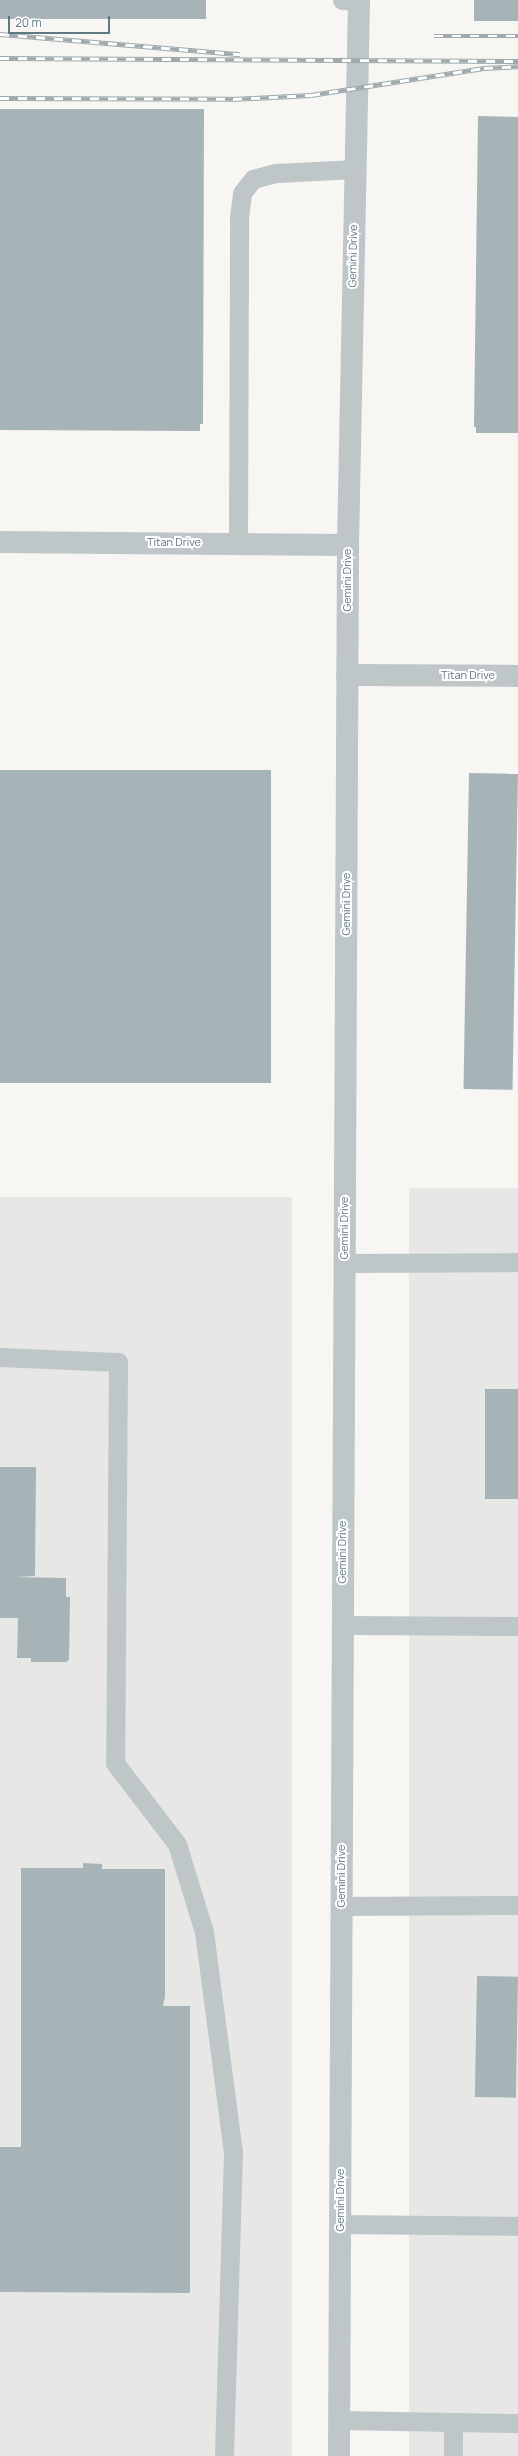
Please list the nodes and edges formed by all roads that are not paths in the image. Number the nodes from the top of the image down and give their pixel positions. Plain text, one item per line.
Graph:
1 (353, 0) edge
2 (355, 169) junction
3 (0, 542) edge
4 (238, 543) junction
5 (348, 545) junction
6 (347, 675) junction
7 (518, 676) edge
8 (344, 1262) junction
9 (518, 1262) edge
10 (0, 1357) edge
11 (342, 1625) junction
12 (518, 1626) edge
13 (518, 1905) edge
14 (341, 1906) junction
15 (339, 2224) junction
16 (518, 2226) edge
17 (339, 2420) junction
18 (453, 2422) junction
19 (518, 2423) edge
20 (224, 2456) edge
21 (338, 2456) edge
22 (453, 2456) edge

1 - 2 street, Gemini Drive
2 - 4 lane
2 - 5 street, Gemini Drive
3 - 4 street, Titan Drive
4 - 5 street, Titan Drive
5 - 6 street, Gemini Drive
6 - 7 street, Titan Drive
6 - 8 street, Gemini Drive
8 - 9 lane
8 - 11 street, Gemini Drive
10 - 20 lane
11 - 12 lane
11 - 14 street, Gemini Drive
13 - 14 lane
14 - 15 street, Gemini Drive
15 - 16 lane
15 - 17 street, Gemini Drive
17 - 18 lane
17 - 21 street, Gemini Drive
18 - 19 lane
18 - 22 lane

